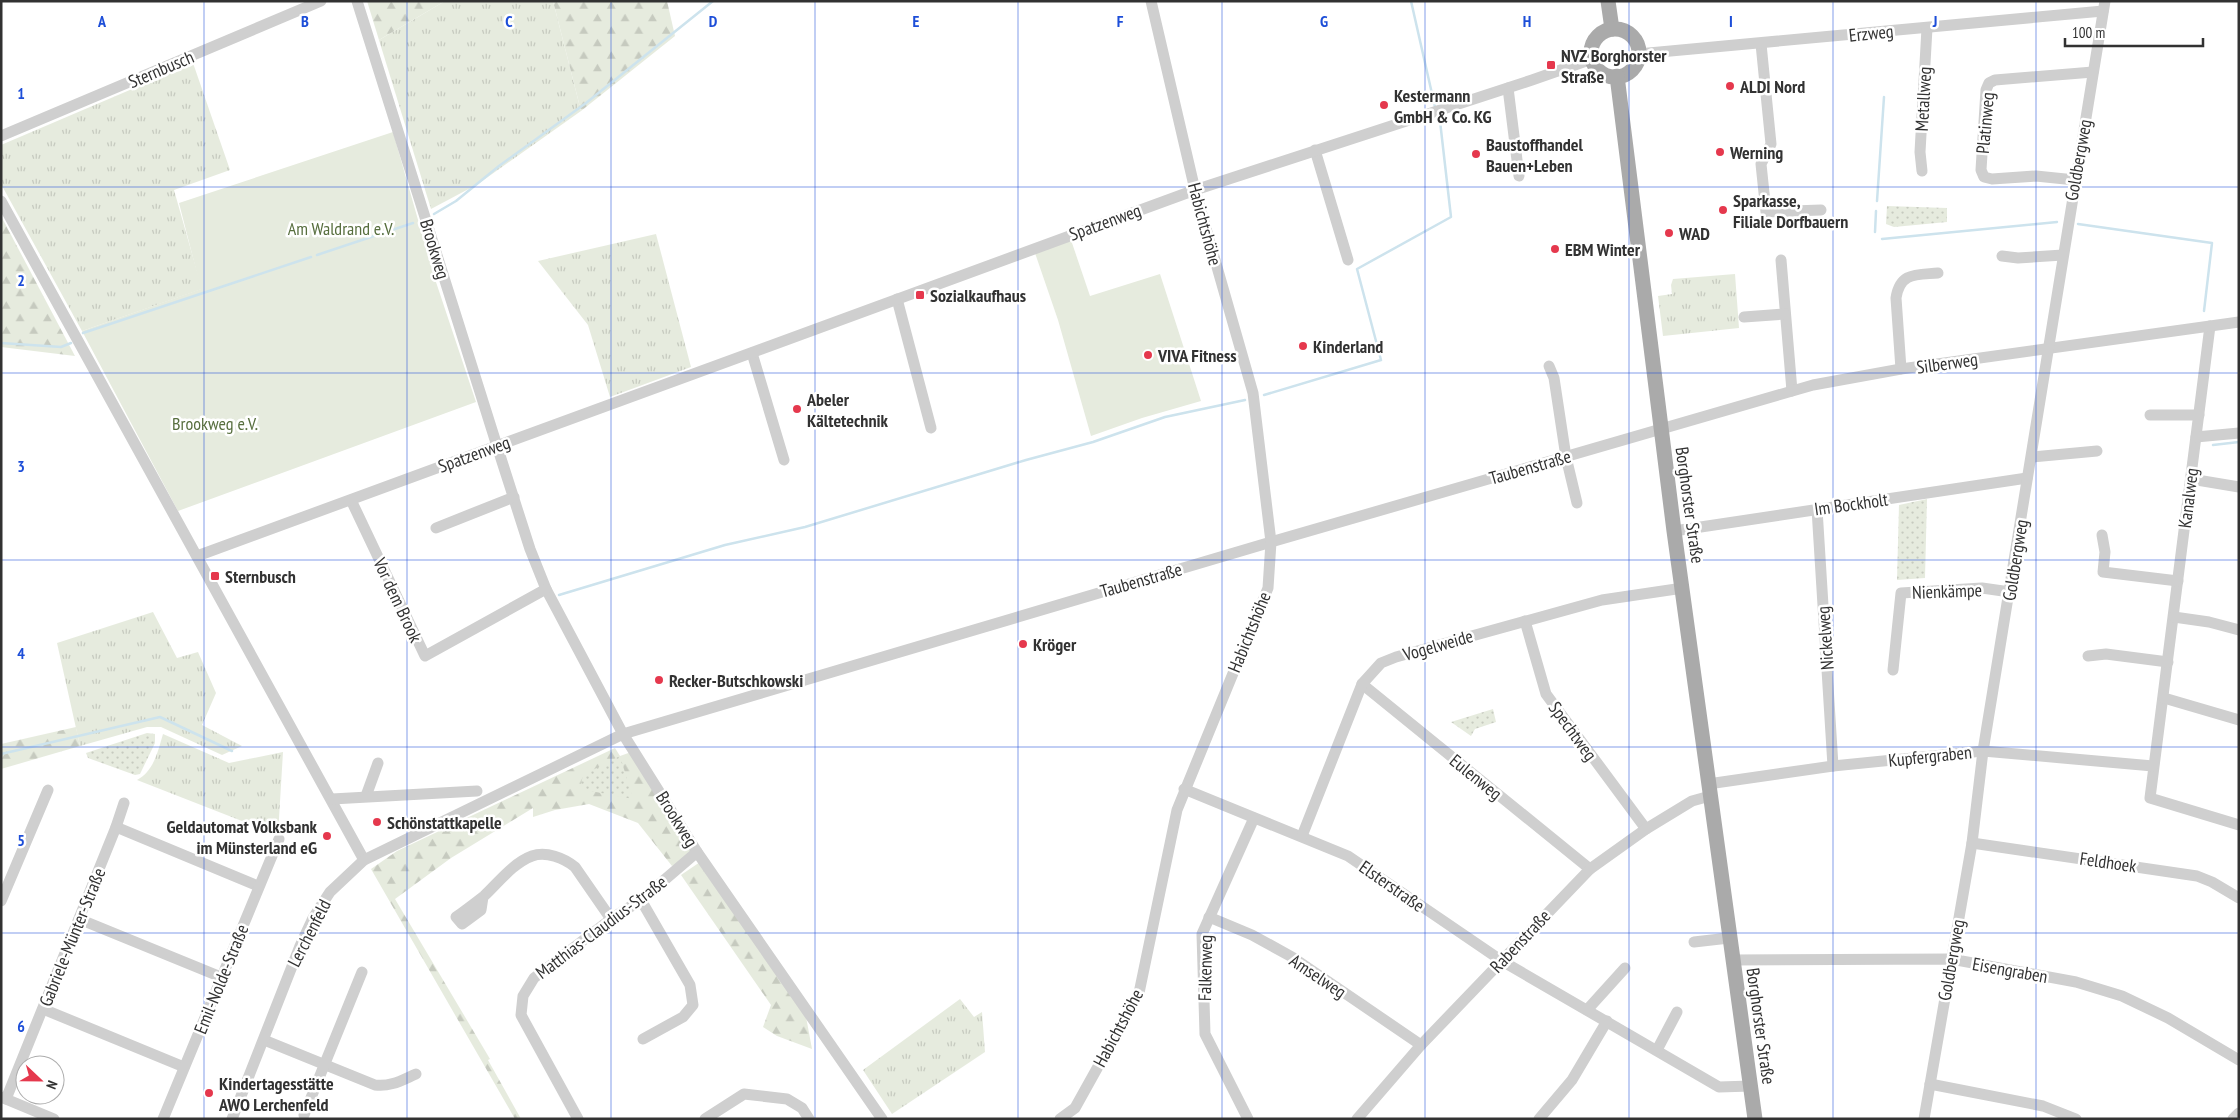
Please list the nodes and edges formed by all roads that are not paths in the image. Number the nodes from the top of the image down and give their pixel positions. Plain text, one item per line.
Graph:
1 (320, 1) edge
2 (358, 1) edge
3 (1151, 1) edge
4 (1608, 1) edge
5 (2104, 6) edge
6 (1926, 28) junction
7 (1612, 29) junction
8 (1760, 44) junction
9 (1638, 54) junction
10 (1592, 59) junction
11 (2093, 72) junction
12 (1616, 76) junction
13 (1508, 88) junction
14 (1, 136) edge
15 (1315, 150) junction
16 (1922, 171) dead end
17 (1519, 176) dead end
18 (2075, 180) junction
19 (1195, 190) junction
20 (1, 201) edge
21 (1821, 210) dead end
22 (2063, 254) junction
23 (2002, 256) dead end
24 (1348, 260) dead end
25 (1781, 260) dead end
26 (1938, 273) dead end
27 (897, 299) junction
28 (1785, 314) junction
29 (1744, 318) dead end
30 (2239, 322) edge
31 (2210, 326) junction
32 (2049, 349) junction
33 (752, 353) junction
34 (1549, 366) dead end
35 (1901, 369) junction
36 (1792, 391) junction
37 (2150, 415) dead end
38 (2199, 415) junction
39 (931, 428) dead end
40 (1660, 429) junction
41 (2239, 433) edge
42 (2196, 437) junction
43 (497, 446) junction
44 (2097, 451) dead end
45 (1566, 457) junction
46 (2032, 458) junction
47 (784, 460) dead end
48 (2027, 478) junction
49 (2191, 479) junction
50 (2239, 487) edge
51 (514, 497) junction
52 (351, 500) junction
53 (1577, 503) dead end
54 (1816, 509) junction
55 (436, 528) dead end
56 (1674, 532) junction
57 (2102, 535) dead end
58 (1271, 542) junction
59 (197, 556) junction
60 (2178, 581) junction
61 (1683, 588) junction
62 (546, 589) junction
63 (2010, 592) junction
64 (2174, 617) junction
65 (1525, 621) junction
66 (2239, 630) edge
67 (2088, 656) dead end
68 (2168, 662) junction
69 (1893, 670) dead end
70 (1362, 684) junction
71 (2164, 698) junction
72 (2239, 720) edge
73 (623, 734) junction
74 (1983, 751) junction
75 (378, 763) dead end
76 (1833, 766) junction
77 (2154, 766) junction
78 (1184, 789) junction
79 (48, 790) dead end
80 (1709, 790) junction
81 (477, 791) dead end
82 (366, 796) junction
83 (332, 799) junction
84 (124, 803) dead end
85 (1254, 818) junction
86 (2239, 824) edge
87 (116, 827) junction
88 (1646, 828) junction
89 (1302, 836) junction
90 (279, 839) dead end
91 (1972, 843) junction
92 (697, 852) junction
93 (364, 860) junction
94 (1590, 869) junction
95 (258, 886) junction
96 (483, 897) dead end
97 (2239, 898) edge
98 (641, 900) junction
99 (1, 901) edge
100 (1209, 917) junction
101 (79, 919) junction
102 (611, 919) junction
103 (1729, 938) junction
104 (1694, 942) dead end
105 (1951, 959) junction
106 (1732, 960) junction
107 (1502, 961) junction
108 (1625, 968) dead end
109 (362, 972) dead end
110 (221, 977) junction
111 (43, 1009) junction
112 (1587, 1010) junction
113 (1678, 1012) dead end
114 (1607, 1022) junction
115 (643, 1039) dead end
116 (264, 1040) junction
117 (1421, 1045) junction
118 (1656, 1050) junction
119 (2239, 1060) edge
120 (324, 1064) junction
121 (184, 1067) junction
122 (416, 1074) dead end
123 (1930, 1084) junction
124 (1751, 1086) junction
125 (4, 1098) edge
126 (2239, 1113) edge
127 (304, 1115) dead end
128 (54, 1119) edge
129 (163, 1119) edge
130 (232, 1119) edge
131 (578, 1119) edge
132 (705, 1119) edge
133 (809, 1119) edge
134 (882, 1119) edge
135 (1060, 1119) edge
136 (1248, 1119) edge
137 (1357, 1119) edge
138 (1540, 1119) edge
139 (1755, 1119) edge
140 (1924, 1119) edge
141 (2076, 1119) edge
142 (2232, 1119) edge

1 - 14 street, Sternbusch
2 - 43 street, Brookweg
3 - 19 street, Habichtshöhe
4 - 7 main road
5 - 6 street, Erzweg
5 - 11 street, Goldbergweg
6 - 8 street, Erzweg
6 - 16 street, Metallweg
7 - 9 main road
7 - 10 main road
8 - 9 street, Erzweg
8 - 21 street
9 - 12 main road
10 - 12 main road
10 - 13 street, Spatzenweg
11 - 18 street, Goldbergweg
11 - 18 street, Platinweg
12 - 40 main road, Borghorster Straße
13 - 15 street, Spatzenweg
13 - 17 street
15 - 19 street, Spatzenweg
15 - 24 street
18 - 22 street, Goldbergweg
19 - 27 street, Spatzenweg
19 - 58 street, Habichtshöhe
20 - 59 street
22 - 23 street
22 - 32 street, Goldbergweg
25 - 28 street
26 - 35 street
27 - 33 street, Spatzenweg
27 - 39 street
28 - 29 street
28 - 36 street
30 - 31 street, Silberweg
31 - 32 street, Silberweg
31 - 38 street, Kanalweg
32 - 35 street, Silberweg
32 - 46 street, Goldbergweg
33 - 43 street, Spatzenweg
33 - 47 street
34 - 45 street
35 - 36 street, Silberweg
36 - 40 street, Silberweg
37 - 38 street
38 - 42 street, Kanalweg
40 - 45 street, Taubenstraße
40 - 56 main road, Borghorster Straße
41 - 42 street
42 - 49 street, Kanalweg
43 - 51 street, Brookweg
43 - 52 street, Spatzenweg
44 - 46 street
45 - 53 street
45 - 58 street, Taubenstraße
46 - 48 street, Goldbergweg
48 - 54 street, Im Bockholt
48 - 63 street, Goldbergweg
49 - 50 street
49 - 60 street, Kanalweg
51 - 55 street
51 - 62 street, Brookweg
52 - 59 street, Spatzenweg
52 - 62 street, Vor dem Brook
54 - 56 street, Im Bockholt
54 - 76 street, Nickelweg
56 - 61 main road, Borghorster Straße
57 - 60 street
58 - 73 street, Taubenstraße
58 - 78 street, Habichtshöhe
59 - 83 street
60 - 64 street, Kanalweg
61 - 65 street, Vogelweide
61 - 80 main road, Borghorster Straße
62 - 73 street, Brookweg
63 - 69 street, Nienkämpe
63 - 74 street, Goldbergweg
64 - 66 street
64 - 68 street, Kanalweg
65 - 70 street, Vogelweide
65 - 88 street, Spechtweg
67 - 68 street
68 - 71 street, Kanalweg
70 - 89 street, Vogelweide
70 - 94 street, Eulenweg
71 - 72 street
71 - 77 street
73 - 92 street, Brookweg
73 - 93 street, Lerchenfeld
74 - 76 street, Kupfergraben
74 - 77 street, Kupfergraben
74 - 91 street, Goldbergweg
75 - 82 street
76 - 80 street, Kupfergraben
77 - 86 street
78 - 85 street, Elsterstraße
78 - 135 street, Habichtshöhe
79 - 99 street
80 - 88 street, Rabenstraße
80 - 103 main road, Borghorster Straße
81 - 82 street
82 - 83 street
83 - 93 street
84 - 87 street, Gabriele-Münter-Straße
85 - 89 street, Elsterstraße
85 - 100 street, Falkenweg
87 - 95 street
87 - 101 street, Gabriele-Münter-Straße
88 - 94 street, Rabenstraße
89 - 107 street, Elsterstraße
90 - 95 street, Emil-Nolde-Straße
91 - 97 street, Feldhoek
91 - 105 street, Goldbergweg
92 - 98 street, Matthias-Claudius-Straße
92 - 134 street, Brookweg
93 - 116 street, Lerchenfeld
94 - 107 street, Rabenstraße
95 - 110 street, Emil-Nolde-Straße
96 - 102 street
98 - 102 street, Matthias-Claudius-Straße
98 - 115 street
100 - 117 street, Amselweg
100 - 136 street, Falkenweg
101 - 110 street
101 - 111 street, Gabriele-Münter-Straße
102 - 131 street, Matthias-Claudius-Straße
103 - 104 street
103 - 106 main road, Borghorster Straße
105 - 106 street, Eisengraben
105 - 119 street, Eisengraben
105 - 123 street, Goldbergweg
106 - 124 main road, Borghorster Straße
107 - 112 street, Elsterstraße
107 - 117 street, Rabenstraße
108 - 112 street
109 - 120 street
110 - 121 street, Emil-Nolde-Straße
111 - 121 street
111 - 125 street, Gabriele-Münter-Straße
112 - 114 street, Elsterstraße
113 - 118 street
114 - 118 street, Elsterstraße
114 - 138 street
116 - 120 street
116 - 130 street, Lerchenfeld
117 - 137 street, Rabenstraße
118 - 124 street, Elsterstraße
120 - 122 street
120 - 127 street
121 - 129 street, Emil-Nolde-Straße
123 - 140 street, Goldbergweg
123 - 141 street
124 - 139 main road, Borghorster Straße
125 - 128 street
126 - 142 street
132 - 133 street

